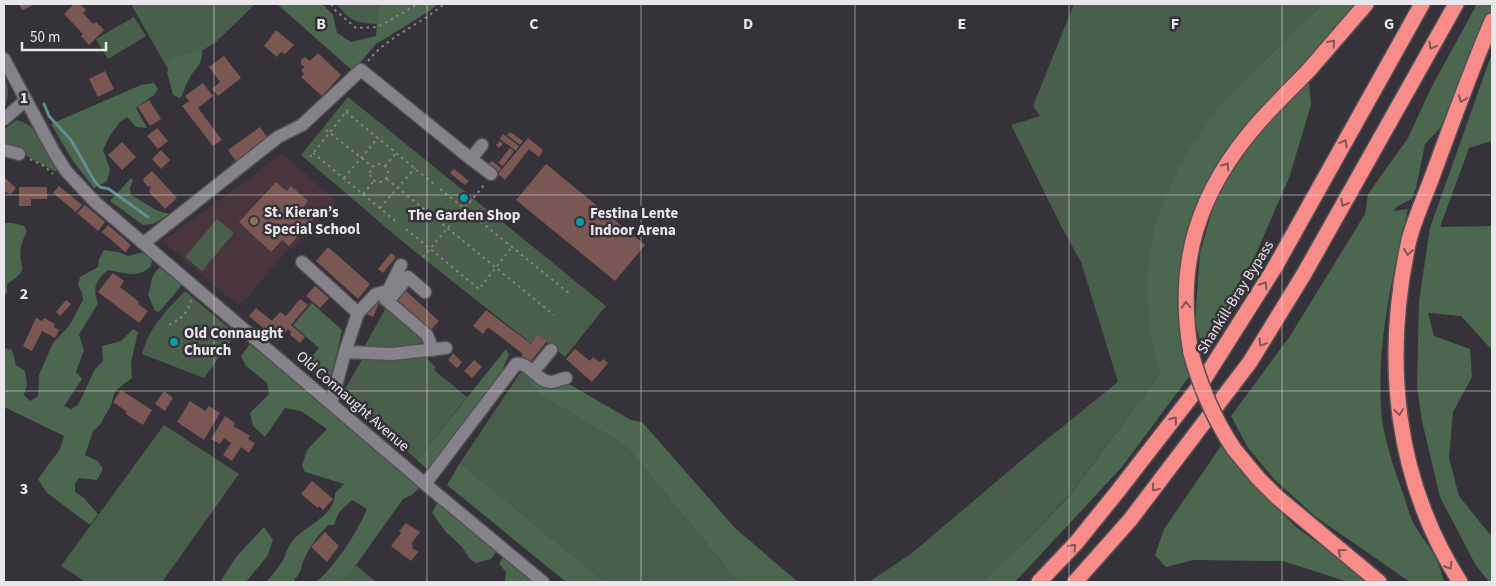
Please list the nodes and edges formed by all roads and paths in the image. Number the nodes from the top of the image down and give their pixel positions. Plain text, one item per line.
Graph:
1 (331, 4) edge
2 (418, 4) edge
3 (444, 4) edge
4 (1366, 4) edge
5 (1422, 4) edge
6 (1456, 4) edge
7 (1492, 21) edge
8 (4, 59) edge
9 (360, 70) junction
10 (26, 100) junction
11 (350, 107) dead end
12 (346, 112) junction
13 (4, 119) edge
14 (326, 130) dead end
15 (330, 133) junction
16 (378, 138) junction
17 (482, 145) dead end
18 (4, 150) edge
19 (313, 153) junction
20 (396, 153) junction
21 (19, 154) joint
22 (310, 157) dead end
23 (361, 158) junction
24 (471, 159) junction
25 (385, 166) junction
26 (373, 167) junction
27 (415, 168) junction
28 (54, 174) dead end
29 (490, 174) joint
30 (344, 178) junction
31 (387, 179) junction
32 (374, 180) junction
33 (435, 185) dead end
34 (398, 188) junction
35 (440, 189) dead end
36 (363, 194) junction
37 (380, 208) junction
38 (464, 208) junction
39 (398, 223) dead end
40 (447, 228) junction
41 (406, 229) dead end
42 (144, 242) junction
43 (512, 247) junction
44 (430, 248) junction
45 (423, 257) dead end
46 (302, 262) dead end
47 (401, 265) dead end
48 (496, 268) junction
49 (198, 290) junction
50 (425, 292) dead end
51 (570, 294) dead end
52 (386, 297) junction
53 (358, 313) junction
54 (554, 315) dead end
55 (169, 325) dead end
56 (446, 348) dead end
57 (433, 350) junction
58 (552, 350) dead end
59 (345, 352) junction
60 (533, 372) junction
61 (566, 378) dead end
62 (331, 404) junction
63 (425, 484) junction
64 (544, 582) edge
65 (1039, 582) edge
66 (1075, 582) edge
67 (1379, 582) edge
68 (1460, 582) edge

1 - 2 path
3 - 9 path
67 -> 4 highway, bridge
65 -> 5 highway, Shankill-Bray Bypass
6 -> 66 highway
7 -> 68 highway
8 - 10 street, Old Connaught Avenue
9 - 24 street
9 - 42 street
10 - 13 street
10 - 42 street, Old Connaught Avenue
11 - 12 path
12 - 15 path
12 - 16 path
14 - 15 path
15 - 19 path
15 - 23 path
16 - 20 path
16 - 23 path
17 - 24 street
18 - 21 street
19 - 22 path
19 - 30 path
20 - 25 path
20 - 27 path
21 - 28 path
23 - 26 path
23 - 30 path
24 - 29 street
25 - 26 path
25 - 31 path
26 - 32 path
27 - 33 path
27 - 34 path
29 - 38 path
30 - 36 path
31 - 32 path
31 - 34 path
32 - 36 path
34 - 37 path
34 - 40 path
35 - 38 path
36 - 37 path
37 - 39 path
38 - 40 path
38 - 43 path
40 - 44 path
40 - 48 path
41 - 44 path
42 - 49 street, Old Connaught Avenue
43 - 48 path
43 - 51 path
44 - 45 path
44 - 48 path
46 - 53 street
47 - 52 street
48 - 54 path
49 - 55 path
49 - 62 street, Old Connaught Avenue
50 - 52 street
52 - 53 street
52 - 57 street
53 - 59 street
56 - 57 street
57 - 59 street
58 - 60 street
59 - 62 street
60 - 61 street
60 - 63 street
62 - 63 street, Old Connaught Avenue
63 - 64 street, Old Connaught Avenue

